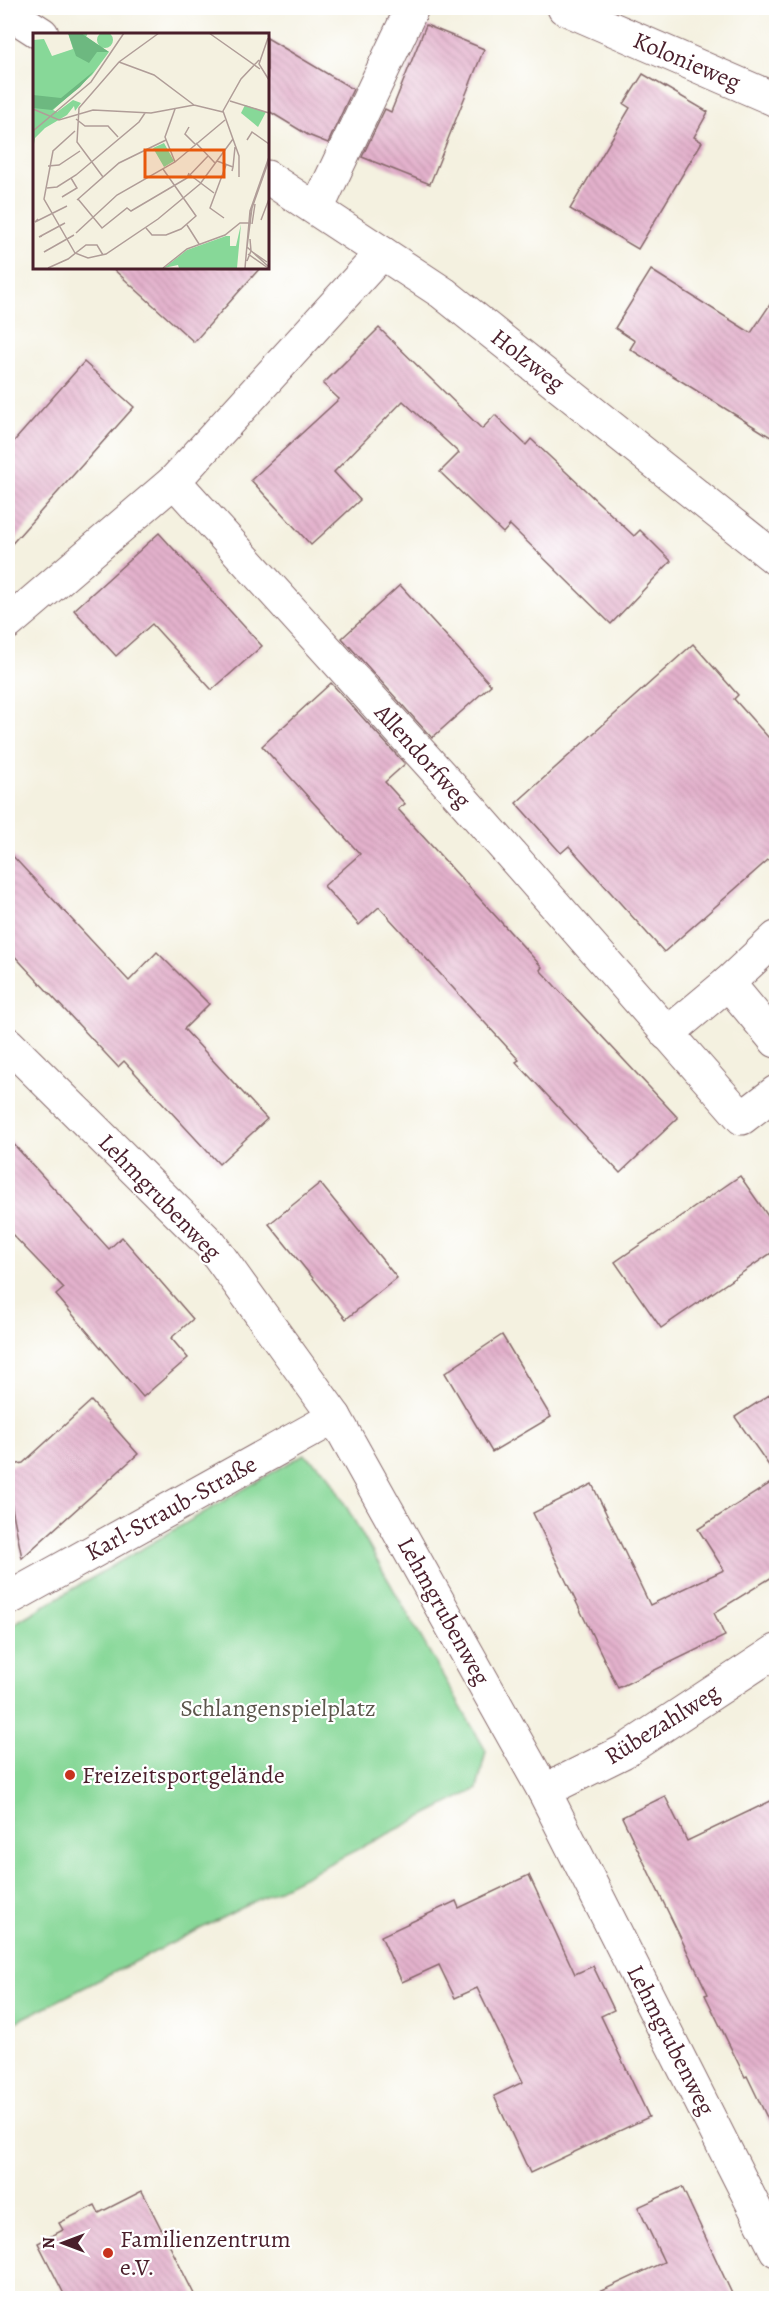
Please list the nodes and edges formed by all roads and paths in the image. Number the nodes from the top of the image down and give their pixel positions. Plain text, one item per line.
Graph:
1 (412, 8) edge
2 (564, 8) edge
3 (8, 12) edge
4 (40, 33) edge
5 (777, 100) edge
6 (268, 178) edge
7 (317, 208) junction
8 (382, 253) junction
9 (174, 482) junction
10 (777, 559) edge
11 (8, 623) edge
12 (777, 938) edge
13 (728, 983) junction
14 (667, 1034) junction
15 (777, 1041) edge
16 (8, 1044) edge
17 (777, 1092) edge
18 (335, 1417) junction
19 (8, 1599) edge
20 (777, 1651) edge
21 (544, 1791) junction
22 (777, 2250) edge

1 - 7 street
2 - 5 street, Kolonieweg
3 - 4 street
6 - 7 street, Holzweg
7 - 8 street, Holzweg
8 - 9 street
8 - 10 street, Holzweg
9 - 11 street
9 - 14 street, Allendorfweg
12 - 13 street
13 - 14 street
13 - 15 street
14 - 17 street, Allendorfweg
16 - 18 street, Lehmgrubenweg
18 - 19 street, Karl-Straub-Straße
18 - 21 street, Lehmgrubenweg
20 - 21 street, Rübezahlweg
21 - 22 street, Lehmgrubenweg

